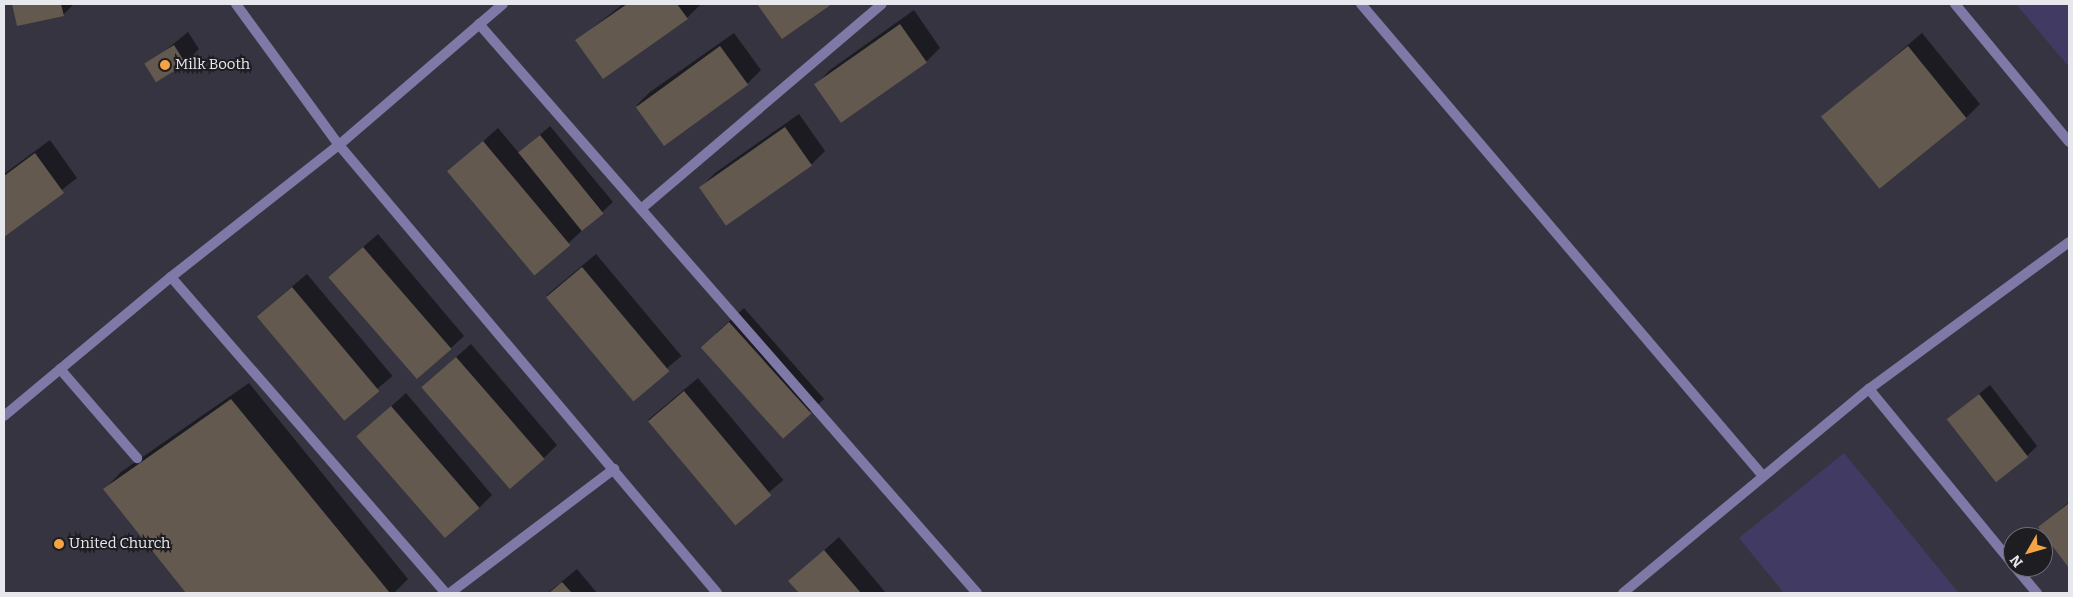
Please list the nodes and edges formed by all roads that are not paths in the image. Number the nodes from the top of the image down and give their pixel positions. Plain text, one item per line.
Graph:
1 (236, 4) edge
2 (503, 4) edge
3 (882, 4) edge
4 (1362, 4) edge
5 (1955, 4) edge
6 (479, 24) junction
7 (2069, 142) edge
8 (339, 145) junction
9 (641, 209) junction
10 (2069, 242) edge
11 (171, 277) junction
12 (60, 369) junction
13 (1869, 389) junction
14 (4, 416) edge
15 (137, 458) dead end
16 (614, 469) junction
17 (1762, 476) junction
18 (2003, 553) edge
19 (2023, 577) edge
20 (446, 593) edge
21 (450, 593) edge
22 (717, 593) edge
23 (976, 593) edge
24 (1623, 593) edge
25 (2037, 593) edge

1 - 8 street
2 - 6 street
3 - 9 street
4 - 17 street
5 - 7 street
6 - 8 street
6 - 9 street
8 - 11 street
8 - 16 street
9 - 23 street
10 - 13 street
11 - 12 street
11 - 20 street
12 - 14 street
12 - 15 street
13 - 17 street
13 - 18 street
16 - 21 street
16 - 22 street
17 - 24 street
19 - 25 street

